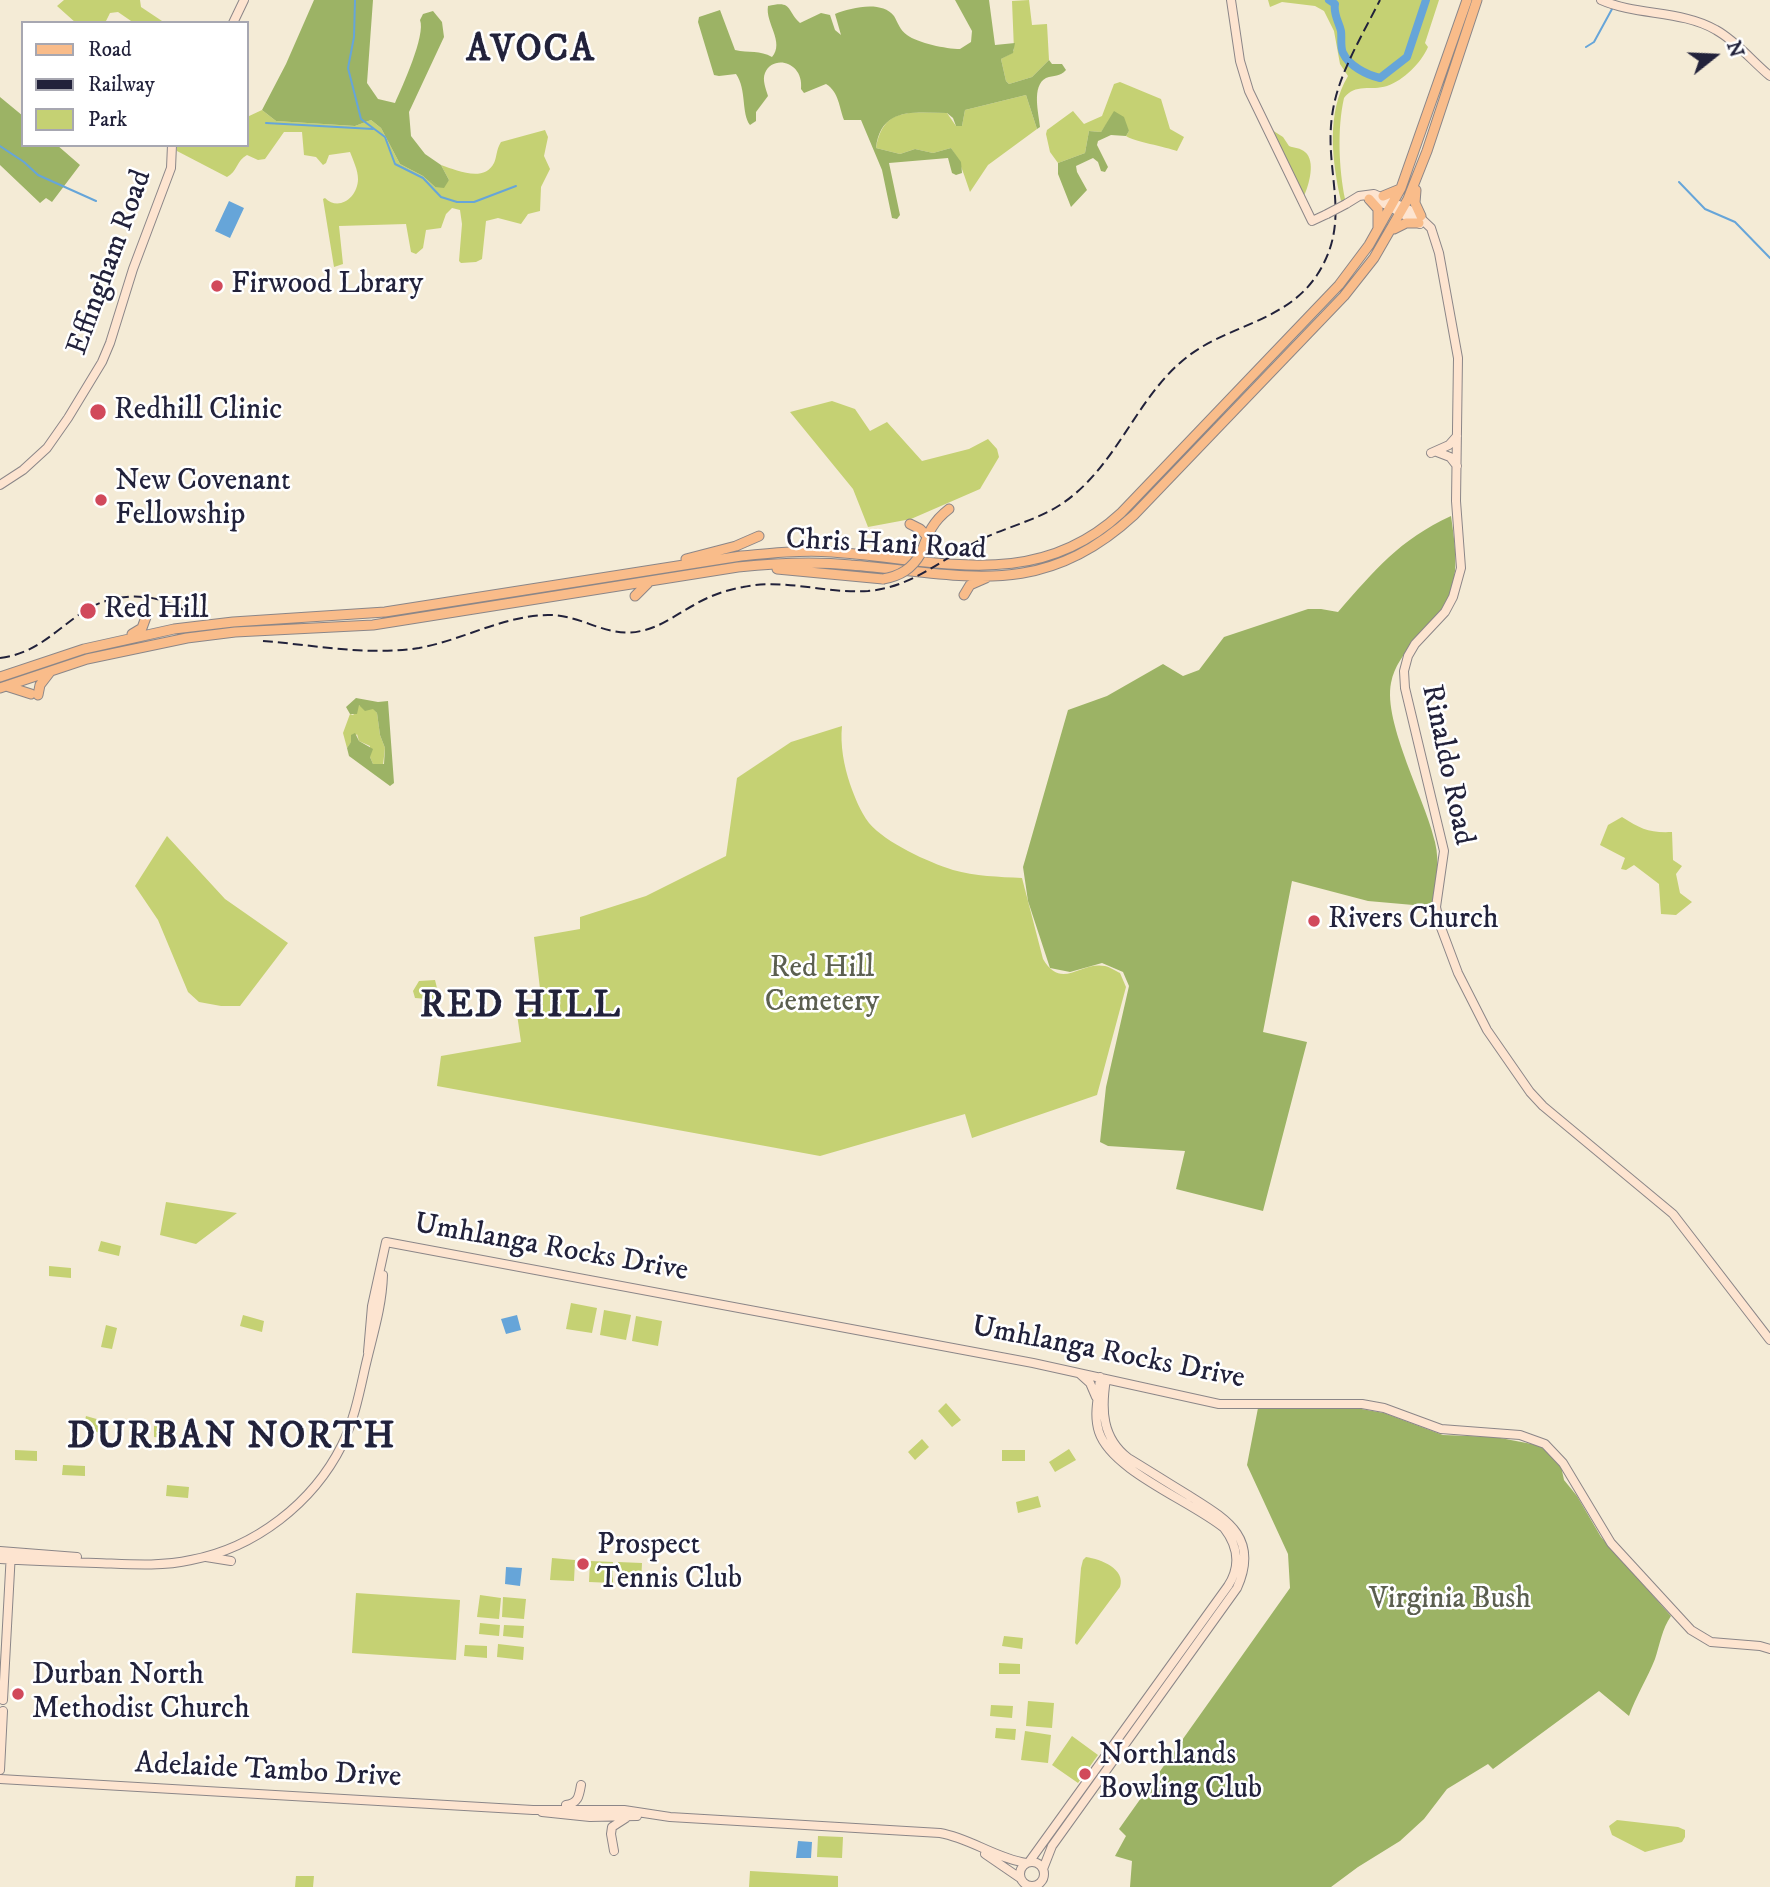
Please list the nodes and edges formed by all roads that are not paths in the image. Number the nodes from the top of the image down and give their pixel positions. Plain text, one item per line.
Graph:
1 (244, 0) edge
2 (1231, 0) edge
3 (1467, 0) edge
4 (1477, 0) edge
5 (1601, 0) edge
6 (234, 21) edge
7 (1770, 76) edge
8 (172, 147) edge
9 (1418, 174) junction
10 (1401, 188) junction
11 (1383, 196) junction
12 (1369, 199) junction
13 (1349, 202) junction
14 (1393, 205) junction
15 (1403, 210) junction
16 (1420, 219) junction
17 (1391, 230) junction
18 (1377, 233) junction
19 (1457, 435) junction
20 (1457, 466) junction
21 (0, 485) edge
22 (949, 509) dead end
23 (910, 524) dead end
24 (759, 536) dead end
25 (926, 536) junction
26 (749, 566) junction
27 (665, 568) junction
28 (987, 577) junction
29 (649, 582) junction
30 (964, 594) dead end
31 (635, 596) dead end
32 (162, 632) junction
33 (125, 639) junction
34 (51, 671) junction
35 (0, 677) edge
36 (3, 687) edge
37 (401, 1245) junction
38 (383, 1265) junction
39 (1770, 1340) edge
40 (1079, 1373) junction
41 (1103, 1378) junction
42 (1125, 1384) junction
43 (1100, 1406) junction
44 (5, 1555) edge
45 (206, 1557) junction
46 (231, 1561) dead end
47 (1770, 1649) edge
48 (0, 1658) edge
49 (2, 1699) edge
50 (1, 1712) edge
51 (0, 1770) edge
52 (0, 1779) edge
53 (581, 1785) dead end
54 (1084, 1793) junction
55 (549, 1809) junction
56 (533, 1810) junction
57 (651, 1815) junction
58 (629, 1816) junction
59 (975, 1846) junction
60 (614, 1851) dead end
61 (1027, 1862) junction
62 (1044, 1869) junction
63 (1021, 1882) edge
64 (1036, 1886) edge

1 - 6 street
2 - 13 street, bridge
3 - 10 main road, Chris Hani Road
4 - 9 main road, Chris Hani Road
5 - 7 street
8 - 21 street, Effingham Road
9 - 15 main road, Chris Hani Road
9 - 16 main road
10 - 11 main road
10 - 14 main road, Chris Hani Road
11 - 13 street
11 - 14 street
12 - 13 street
12 - 14 street
12 - 18 main road
14 - 15 street
14 - 18 main road, Chris Hani Road
15 - 16 street
15 - 17 main road, Chris Hani Road
16 - 17 main road
16 - 19 street, Rinaldo Road
17 - 28 main road, Chris Hani Road
18 - 27 main road, Chris Hani Road
19 - 20 street, Rinaldo Road
19 - 20 street
20 - 39 street, Rinaldo Road
22 - 25 main road
23 - 25 main road
24 - 27 main road
25 - 26 main road, bridge
26 - 28 main road, Chris Hani Road
26 - 29 main road, Chris Hani Road
27 - 32 main road, Chris Hani Road
28 - 30 main road
29 - 31 main road
29 - 34 main road, Chris Hani Road
32 - 33 main road, Chris Hani Road
32 - 33 main road
33 - 35 main road, Chris Hani Road
34 - 36 main road, Chris Hani Road
34 - 36 main road
37 - 38 street
37 - 38 street, Umhlanga Rocks Drive
37 - 40 street, Umhlanga Rocks Drive
38 - 45 street
40 - 41 street, Umhlanga Rocks Drive
40 - 43 street
41 - 42 street, Umhlanga Rocks Drive
41 - 43 street
42 - 43 street
42 - 47 street, Umhlanga Rocks Drive
43 - 54 street
44 - 45 street
44 - 48 street
44 - 49 street
45 - 46 street
49 - 50 street
50 - 51 street
52 - 56 street, Adelaide Tambo Drive
53 - 55 street
54 - 61 street
54 - 62 street
55 - 56 street, Adelaide Tambo Drive
55 - 57 street, Adelaide Tambo Drive
56 - 58 street, Adelaide Tambo Drive
57 - 58 street, Adelaide Tambo Drive
57 - 59 street, Adelaide Tambo Drive
58 - 60 street
59 - 61 street, Adelaide Tambo Drive
59 - 63 street, Adelaide Tambo Drive
61 - 62 street
61 - 63 street
62 - 64 street
63 - 64 street

